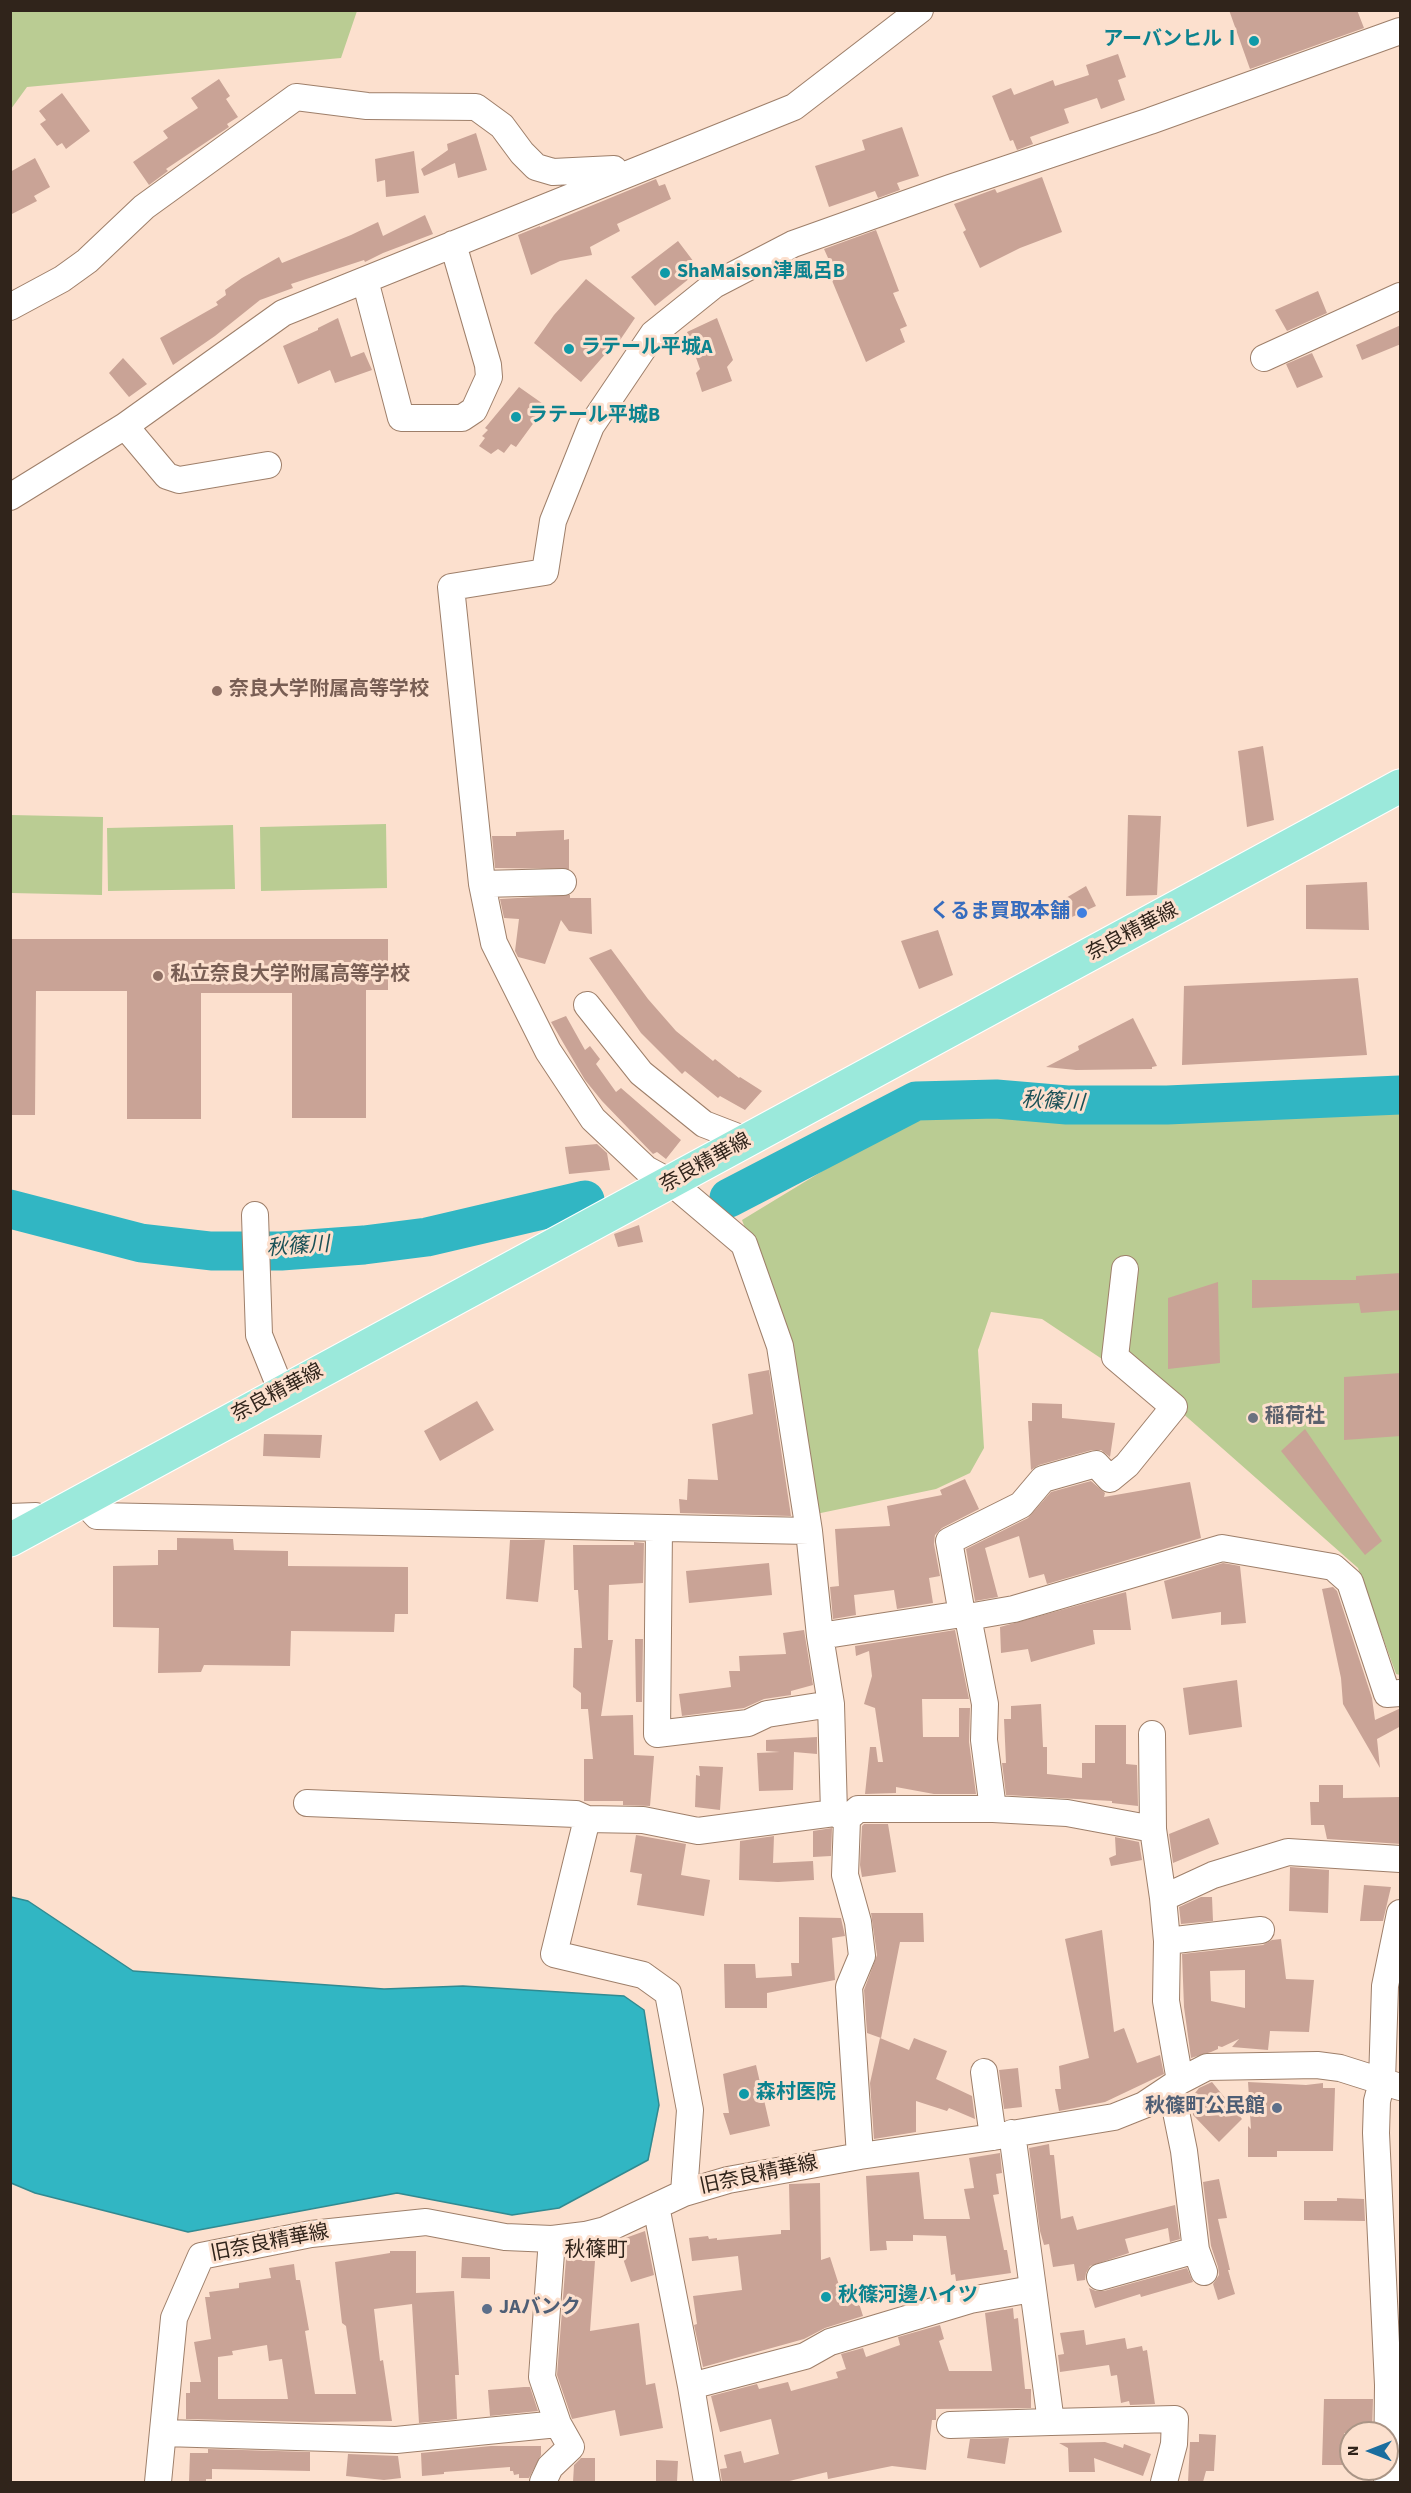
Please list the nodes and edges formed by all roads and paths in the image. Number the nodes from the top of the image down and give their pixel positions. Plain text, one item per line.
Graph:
1 (920, 10) edge
2 (1401, 31) edge
3 (615, 179) junction
4 (453, 244) junction
5 (365, 280) junction
6 (1401, 296) edge
7 (10, 307) edge
8 (1264, 358) dead end
9 (125, 426) junction
10 (268, 465) dead end
11 (10, 497) edge
12 (1401, 786) edge
13 (563, 882) dead end
14 (482, 884) junction
15 (587, 1005) dead end
16 (748, 1141) junction
17 (672, 1183) junction
18 (255, 1222) dead end
19 (1125, 1269) dead end
20 (282, 1392) junction
21 (82, 1500) junction
22 (10, 1517) edge
23 (48, 1520) junction
24 (659, 1528) junction
25 (809, 1531) junction
26 (10, 1540) edge
27 (965, 1616) junction
28 (820, 1636) junction
29 (1401, 1693) edge
30 (831, 1704) junction
31 (1152, 1734) dead end
32 (307, 1803) dead end
33 (993, 1809) junction
34 (841, 1816) junction
35 (587, 1819) junction
36 (1153, 1829) junction
37 (1401, 1858) edge
38 (1163, 1898) junction
39 (1401, 1913) edge
40 (1261, 1930) dead end
41 (1167, 1941) junction
42 (984, 2072) dead end
43 (1176, 2084) junction
44 (1391, 2085) edge
45 (1003, 2135) junction
46 (860, 2156) junction
47 (684, 2193) junction
48 (656, 2206) junction
49 (552, 2239) junction
50 (1100, 2277) dead end
51 (1032, 2289) junction
52 (691, 2386) junction
53 (1051, 2422) junction
54 (558, 2424) junction
55 (950, 2424) dead end
56 (164, 2433) junction
57 (158, 2482) edge
58 (543, 2482) edge
59 (707, 2482) edge
60 (1164, 2482) edge
61 (1387, 2482) edge

1 - 3 street
2 - 14 street
3 - 4 street
3 - 7 street
4 - 5 street
4 - 5 street
5 - 9 street
6 - 8 street
9 - 10 street
9 - 11 street
12 - 16 main road, 奈良精華線
13 - 14 street
14 - 17 street
15 - 16 street
16 - 17 main road, 奈良精華線
17 - 20 main road, 奈良精華線
17 - 25 street
18 - 20 street
19 - 27 street
20 - 21 main road, 奈良精華線
21 - 23 main road, 奈良精華線
21 - 24 street
22 - 23 street
23 - 26 main road, 奈良精華線
24 - 25 street
24 - 30 street
25 - 28 street
27 - 28 street
27 - 29 street
27 - 33 street
28 - 30 street
30 - 34 street
31 - 36 street
32 - 35 street
33 - 34 street
33 - 36 street
34 - 35 street
34 - 46 street
35 - 47 street
36 - 38 street
37 - 38 street
38 - 41 street
39 - 44 street
40 - 41 street
41 - 43 street
42 - 45 street
43 - 44 street, 旧奈良精華線
43 - 45 street, 旧奈良精華線
43 - 50 street
44 - 61 street
45 - 46 street, 旧奈良精華線
45 - 51 street
46 - 47 street, 旧奈良精華線
47 - 48 street, 旧奈良精華線
48 - 49 street, 旧奈良精華線
48 - 52 street
49 - 54 street
49 - 56 street, 旧奈良精華線
51 - 52 street
51 - 53 street
52 - 59 street
53 - 55 street
53 - 60 street
54 - 56 street
54 - 58 street
56 - 57 street, 旧奈良精華線

